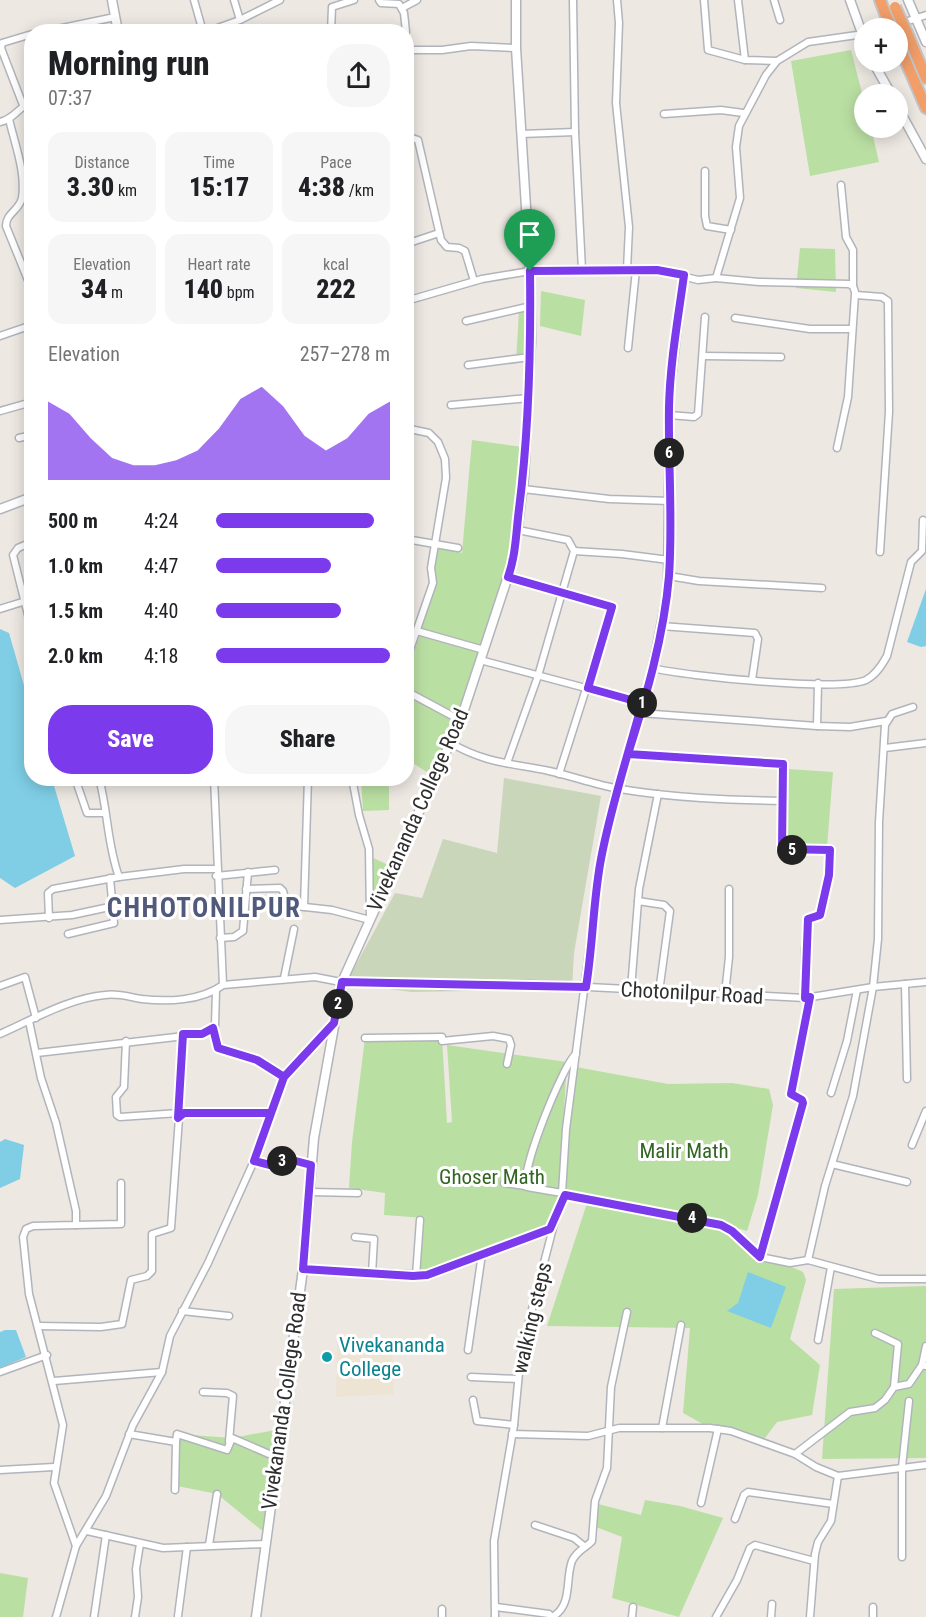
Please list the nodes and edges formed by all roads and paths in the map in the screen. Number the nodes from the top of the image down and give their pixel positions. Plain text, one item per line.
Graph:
1 (112, 0) edge
2 (194, 0) edge
3 (234, 0) edge
4 (280, 0) edge
5 (354, 0) edge
6 (379, 0) edge
7 (417, 0) edge
8 (516, 0) edge
9 (573, 0) edge
10 (617, 0) edge
11 (704, 0) edge
12 (738, 0) edge
13 (774, 0) edge
14 (850, 0) edge
15 (880, 0) edge
16 (908, 0) edge
17 (894, 3) edge
18 (402, 8) junction
19 (926, 15) edge
20 (115, 17) junction
21 (856, 18) edge
22 (887, 18) edge
23 (916, 19) junction
24 (240, 20) junction
25 (780, 20) dead end
26 (908, 21) edge
27 (81, 24) edge
28 (116, 24) edge
29 (202, 24) edge
30 (232, 24) edge
31 (331, 24) edge
32 (405, 24) edge
33 (24, 36) edge
34 (854, 37) edge
35 (1, 42) edge
36 (926, 42) edge
37 (516, 48) junction
38 (414, 50) edge
39 (745, 60) junction
40 (777, 61) junction
41 (908, 66) edge
42 (926, 78) edge
43 (23, 105) joint
44 (926, 108) edge
45 (743, 113) junction
46 (664, 114) dead end
47 (9, 119) junction
48 (0, 122) edge
49 (908, 126) edge
50 (575, 132) junction
51 (521, 134) junction
52 (414, 139) edge
53 (926, 159) edge
54 (705, 171) dead end
55 (23, 177) joint
56 (841, 185) dead end
57 (3, 222) edge
58 (731, 230) junction
59 (439, 233) junction
60 (414, 241) edge
61 (582, 270) junction
62 (627, 270) junction
63 (636, 270) junction
64 (24, 271) edge
65 (530, 271) junction
66 (684, 275) junction
67 (716, 278) junction
68 (474, 281) junction
69 (853, 286) junction
70 (855, 294) junction
71 (414, 299) edge
72 (531, 306) junction
73 (705, 317) dead end
74 (735, 318) dead end
75 (466, 321) dead end
76 (24, 328) edge
77 (850, 329) junction
78 (0, 336) edge
79 (628, 348) dead end
80 (703, 356) junction
81 (530, 357) junction
82 (781, 357) dead end
83 (468, 365) dead end
84 (529, 398) junction
85 (24, 404) edge
86 (451, 405) dead end
87 (0, 411) edge
88 (669, 416) junction
89 (414, 430) edge
90 (24, 437) edge
91 (19, 438) dead end
92 (837, 448) dead end
93 (523, 489) junction
94 (24, 500) edge
95 (670, 501) junction
96 (0, 509) edge
97 (923, 520) dead end
98 (518, 530) junction
99 (414, 540) edge
100 (438, 543) junction
101 (24, 545) edge
102 (458, 548) dead end
103 (574, 551) junction
104 (880, 552) dead end
105 (669, 560) junction
106 (669, 576) junction
107 (508, 577) junction
108 (822, 588) dead end
109 (561, 591) junction
110 (23, 601) junction
111 (24, 604) edge
112 (0, 609) edge
113 (661, 626) junction
114 (417, 631) junction
115 (414, 639) edge
116 (484, 650) junction
117 (480, 660) junction
118 (652, 668) junction
119 (538, 676) junction
120 (752, 680) junction
121 (818, 683) junction
122 (588, 688) junction
123 (414, 695) edge
124 (642, 703) junction
125 (913, 707) dead end
126 (640, 712) junction
127 (460, 720) junction
128 (886, 721) junction
129 (817, 726) junction
130 (449, 742) junction
131 (926, 743) edge
132 (885, 748) junction
133 (628, 754) junction
134 (507, 763) junction
135 (559, 774) junction
136 (78, 786) edge
137 (101, 786) edge
138 (214, 786) edge
139 (308, 786) edge
140 (354, 786) edge
141 (618, 788) junction
142 (658, 794) junction
143 (783, 801) junction
144 (104, 813) junction
145 (275, 870) dead end
146 (248, 872) junction
147 (216, 873) junction
148 (119, 877) junction
149 (110, 878) junction
150 (246, 889) junction
151 (729, 889) dead end
152 (638, 901) junction
153 (114, 906) junction
154 (304, 907) junction
155 (49, 918) junction
156 (0, 920) edge
157 (370, 920) junction
158 (294, 929) dead end
159 (68, 934) dead end
160 (220, 938) junction
161 (284, 978) junction
162 (342, 982) junction
163 (926, 982) edge
164 (905, 984) junction
165 (223, 985) junction
166 (0, 986) edge
167 (586, 987) junction
168 (873, 987) junction
169 (631, 989) junction
170 (216, 990) junction
171 (857, 990) junction
172 (659, 992) junction
173 (725, 994) junction
174 (807, 998) junction
175 (33, 1020) junction
176 (334, 1023) junction
177 (213, 1028) junction
178 (0, 1034) edge
179 (183, 1034) junction
180 (365, 1038) dead end
181 (126, 1041) junction
182 (37, 1053) junction
183 (577, 1053) junction
184 (507, 1064) dead end
185 (284, 1077) junction
186 (907, 1079) dead end
187 (831, 1093) dead end
188 (926, 1111) edge
189 (271, 1113) junction
190 (179, 1116) junction
191 (912, 1145) dead end
192 (254, 1161) junction
193 (832, 1164) junction
194 (311, 1165) junction
195 (907, 1182) dead end
196 (121, 1183) dead end
197 (504, 1183) dead end
198 (525, 1186) junction
199 (310, 1192) junction
200 (358, 1193) dead end
201 (564, 1194) junction
202 (420, 1220) dead end
203 (554, 1224) junction
204 (76, 1225) junction
205 (355, 1237) dead end
206 (482, 1254) junction
207 (760, 1257) junction
208 (808, 1260) junction
209 (831, 1267) junction
210 (303, 1269) junction
211 (372, 1274) junction
212 (416, 1276) junction
213 (926, 1279) edge
214 (182, 1311) junction
215 (627, 1312) dead end
216 (229, 1316) dead end
217 (38, 1326) junction
218 (681, 1326) dead end
219 (875, 1333) dead end
220 (818, 1340) dead end
221 (926, 1347) edge
222 (468, 1350) dead end
223 (46, 1355) junction
224 (924, 1365) edge
225 (0, 1372) edge
226 (162, 1372) junction
227 (471, 1377) dead end
228 (518, 1379) junction
229 (54, 1381) junction
230 (894, 1387) junction
231 (203, 1392) dead end
232 (473, 1400) dead end
233 (909, 1401) dead end
234 (514, 1425) junction
235 (662, 1428) junction
236 (718, 1429) junction
237 (608, 1431) junction
238 (129, 1434) junction
239 (512, 1434) junction
240 (176, 1442) junction
241 (227, 1450) junction
242 (795, 1454) junction
243 (276, 1457) junction
244 (926, 1465) edge
245 (54, 1467) junction
246 (902, 1467) junction
247 (0, 1470) edge
248 (838, 1476) junction
249 (175, 1490) dead end
250 (217, 1494) dead end
251 (701, 1503) dead end
252 (833, 1504) junction
253 (735, 1519) dead end
254 (535, 1525) dead end
255 (87, 1531) junction
256 (106, 1535) junction
257 (140, 1544) junction
258 (264, 1544) junction
259 (209, 1545) junction
260 (76, 1546) junction
261 (584, 1546) junction
262 (187, 1547) junction
263 (902, 1557) dead end
264 (814, 1561) junction
265 (772, 1604) dead end
266 (496, 1607) junction
267 (633, 1607) dead end
268 (873, 1607) dead end
269 (442, 1609) dead end
270 (178, 1616) edge
271 (56, 1617) edge
272 (94, 1617) edge
273 (135, 1617) edge
274 (256, 1617) edge
275 (442, 1617) edge
276 (495, 1617) edge
277 (552, 1617) edge
278 (632, 1617) edge
279 (717, 1617) edge
280 (771, 1617) edge
281 (810, 1617) edge
282 (873, 1617) edge

1 - 20 street
2 - 29 street
3 - 24 street
4 - 24 street
5 - 31 street
6 - 18 street
7 - 18 street
8 - 37 street, Vivekananda College Road
9 - 50 street
10 - 62 street
11 - 39 street
12 - 39 street
13 - 25 street
14 - 21 street
15 - 22 highway, bridge
16 - 23 street
17 - 42 highway, bridge
18 - 32 street
19 - 23 street
20 - 27 street
20 - 28 street
23 - 26 street
23 - 36 street
24 - 30 street
33 - 35 street
34 - 40 street
35 - 43 street
37 - 38 street
37 - 51 street, Vivekananda College Road
39 - 40 street
40 - 45 street
41 - 44 highway
43 - 47 street
45 - 46 street
45 - 58 street
47 - 48 street
47 - 55 street
49 - 53 street
50 - 51 street
50 - 61 street
51 - 65 street, Vivekananda College Road
52 - 59 street
54 - 58 street
55 - 57 street
56 - 69 street
57 - 64 street
58 - 67 street
59 - 60 street
59 - 68 street
61 - 62 street
61 - 65 street
62 - 63 street
63 - 66 street
63 - 79 street
65 - 68 street
65 - 72 street, Vivekananda College Road
66 - 67 street
66 - 88 street, walking steps
67 - 69 street
68 - 71 street
69 - 70 street
70 - 77 street
70 - 104 street
72 - 75 street
72 - 81 street, Vivekananda College Road
73 - 80 street
74 - 77 street
76 - 78 street
77 - 92 street
80 - 82 street
80 - 88 street
81 - 83 street
81 - 84 street, Vivekananda College Road
84 - 86 street
84 - 93 street, Vivekananda College Road
85 - 87 street
88 - 95 street, walking steps
89 - 100 street
90 - 91 street
93 - 95 street
93 - 98 street, Vivekananda College Road
94 - 96 street
95 - 105 street, walking steps
97 - 121 street
98 - 103 street
98 - 107 street, Vivekananda College Road
99 - 100 street
100 - 102 street
100 - 114 street
101 - 110 street
103 - 105 street
103 - 109 street
105 - 106 street, walking steps
106 - 108 street
106 - 113 street, walking steps
107 - 109 street
107 - 116 street, Vivekananda College Road
109 - 119 street
109 - 122 street
110 - 111 street
110 - 112 street
113 - 118 street, walking steps
113 - 120 street
114 - 115 street
114 - 116 street
116 - 117 street, Vivekananda College Road
117 - 119 street
117 - 127 street, Vivekananda College Road
118 - 120 street
118 - 124 street, walking steps
119 - 122 street
119 - 134 street
120 - 121 street
121 - 129 street
122 - 124 street
122 - 135 street
123 - 127 street
124 - 126 street, walking steps
125 - 128 street
126 - 129 street
126 - 133 street, walking steps
127 - 130 street, Vivekananda College Road
128 - 129 street
128 - 132 street
130 - 134 street
130 - 157 street, Vivekananda College Road
131 - 132 street
132 - 168 street
133 - 141 street, walking steps
133 - 143 street
134 - 135 street
135 - 141 street
136 - 144 street
137 - 144 street
138 - 147 street
139 - 154 street
140 - 157 street
141 - 142 street
141 - 167 street, walking steps
142 - 143 street
142 - 152 street
143 - 174 street
144 - 148 street
145 - 146 street
146 - 147 street
146 - 150 street
147 - 148 street
147 - 160 street
148 - 149 street
149 - 153 street
149 - 155 street
150 - 154 street
150 - 160 street
151 - 173 street
152 - 169 street
152 - 172 street
153 - 155 street
153 - 159 street
154 - 157 street
155 - 156 street
157 - 162 street, Vivekananda College Road
158 - 161 street
160 - 165 street
161 - 162 street, Chotonilpur Road
161 - 165 street, Chotonilpur Road
162 - 167 street, Chotonilpur Road
162 - 176 street, Vivekananda College Road
163 - 164 street, Chotonilpur Road
164 - 168 street, Chotonilpur Road
164 - 186 street
165 - 170 street, Chotonilpur Road
166 - 175 street
167 - 169 street, Chotonilpur Road
167 - 183 street, walking steps
168 - 171 street, Chotonilpur Road
168 - 193 street
169 - 172 street, Chotonilpur Road
170 - 175 street, Chotonilpur Road
170 - 177 street
171 - 174 street, Chotonilpur Road
171 - 187 street
172 - 173 street, Chotonilpur Road
173 - 174 street, Chotonilpur Road
174 - 207 street
175 - 178 street, Chotonilpur Road
175 - 182 street
176 - 185 street
176 - 194 street, Vivekananda College Road
177 - 179 street
177 - 185 street
179 - 181 street
179 - 190 street
180 - 184 street
181 - 182 street
181 - 190 street
182 - 204 street
183 - 198 street
183 - 201 street, walking steps
185 - 189 street
188 - 191 street
189 - 190 street
189 - 192 street
190 - 217 street
192 - 194 street
192 - 214 street
193 - 195 street
193 - 208 street
194 - 199 street, Vivekananda College Road
196 - 204 street
197 - 198 street
198 - 201 street
199 - 200 street
199 - 210 street, Vivekananda College Road
201 - 203 street, walking steps
201 - 207 street
202 - 212 street
203 - 206 street
203 - 228 street, walking steps
204 - 217 street
205 - 211 street
206 - 212 street
206 - 222 street
207 - 208 street
208 - 209 street
209 - 213 street
209 - 220 street
210 - 211 street
210 - 243 street, Vivekananda College Road
211 - 212 street
214 - 216 street
214 - 226 street
215 - 237 street
217 - 223 street
218 - 235 street
219 - 230 street
221 - 224 street
223 - 225 street
223 - 229 street
224 - 230 street
226 - 229 street
226 - 238 street
227 - 228 street
228 - 234 street, walking steps
229 - 245 street
230 - 242 street
231 - 241 street
232 - 234 street
233 - 246 street
234 - 239 street, walking steps
235 - 236 street
235 - 237 street
236 - 242 street
236 - 251 street
237 - 239 street
237 - 261 street
238 - 240 street
238 - 255 street
239 - 266 street, walking steps
240 - 241 street
240 - 249 street
241 - 243 street
242 - 248 street
243 - 258 street, Vivekananda College Road
244 - 246 street
245 - 247 street
245 - 260 street
246 - 248 street
246 - 263 street
248 - 252 street
250 - 259 street
252 - 253 street
252 - 264 street
254 - 261 street
255 - 256 street
255 - 260 street
256 - 257 street
256 - 272 street
257 - 262 street
257 - 273 street
258 - 259 street
258 - 274 street, Vivekananda College Road
259 - 262 street
260 - 271 street
261 - 277 street
262 - 270 street
264 - 279 street
264 - 281 street
265 - 280 street
266 - 276 street, walking steps
266 - 277 street
267 - 278 street
268 - 282 street
269 - 275 street

